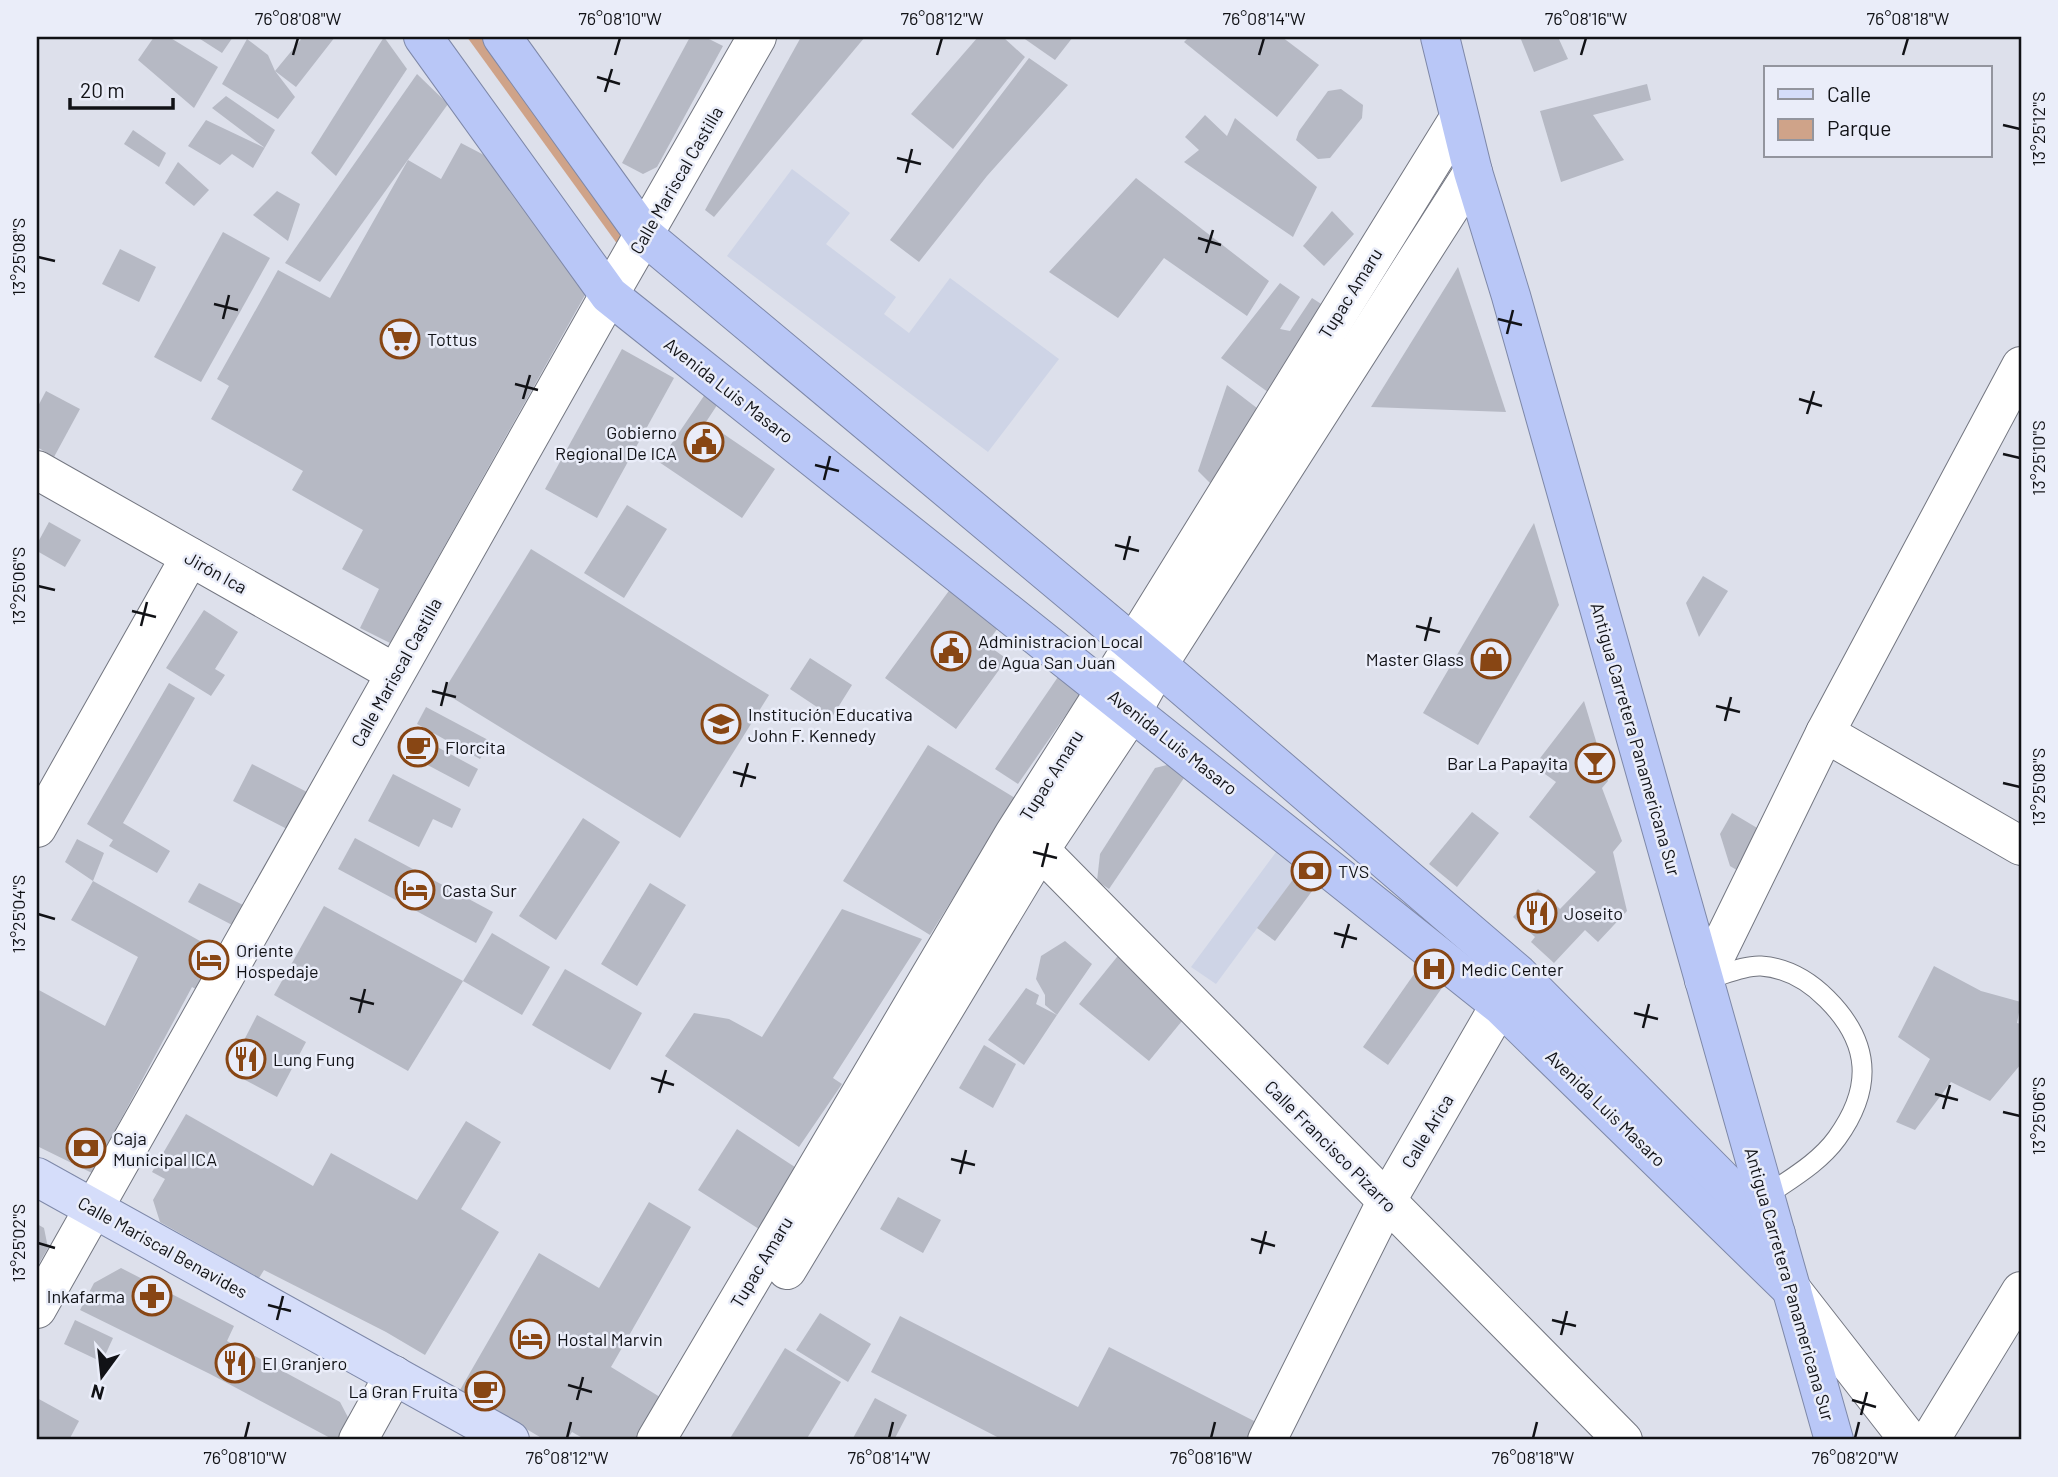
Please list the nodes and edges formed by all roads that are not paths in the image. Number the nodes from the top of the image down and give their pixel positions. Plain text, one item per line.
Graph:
1 (423, 37) edge
2 (502, 37) edge
3 (757, 37) edge
4 (1440, 37) edge
5 (1459, 118) junction
6 (1473, 173) junction
7 (645, 236) junction
8 (609, 295) junction
9 (2021, 366) edge
10 (37, 470) edge
11 (190, 557) junction
12 (1145, 655) junction
13 (395, 673) junction
14 (1119, 699) junction
15 (1825, 733) junction
16 (37, 828) edge
17 (1027, 842) junction
18 (2021, 846) edge
19 (1704, 981) junction
20 (1510, 990) junction
21 (37, 1177) edge
22 (1766, 1196) junction
23 (1386, 1202) junction
24 (94, 1209) junction
25 (1776, 1234) junction
26 (1792, 1290) junction
27 (2021, 1291) edge
28 (37, 1309) edge
29 (394, 1376) junction
30 (358, 1440) edge
31 (510, 1440) edge
32 (656, 1440) edge
33 (685, 1440) edge
34 (1267, 1440) edge
35 (1623, 1440) edge
36 (1834, 1440) edge
37 (1909, 1440) edge
38 (1930, 1440) edge

1 - 8 highway, Avenida Luis Masaro
2 - 7 highway, Avenida Luis Masaro
3 - 7 street, Calle Mariscal Castilla
4 - 5 highway, Antigua Carretera Panamericana Sur
5 - 6 highway, Antigua Carretera Panamericana Sur
5 - 12 street, Tupac Amaru
6 - 12 street, Tupac Amaru
6 - 19 highway, Antigua Carretera Panamericana Sur
7 - 8 street, Calle Mariscal Castilla
7 - 12 highway, Avenida Luis Masaro
8 - 13 street, Calle Mariscal Castilla
8 - 14 highway, Avenida Luis Masaro
9 - 15 street
10 - 11 street, Jirón Ica
11 - 13 street, Jirón Ica
11 - 16 street
12 - 14 street, Tupac Amaru
12 - 20 highway, Avenida Luis Masaro
13 - 24 street, Calle Mariscal Castilla
14 - 17 street, Tupac Amaru
14 - 20 highway, Avenida Luis Masaro
15 - 18 street
15 - 19 street
17 - 23 street, Calle Francisco Pizarro
17 - 32 street, Tupac Amaru
17 - 33 street, Tupac Amaru
19 - 22 highway, Antigua Carretera Panamericana Sur
19 - 22 lane
20 - 23 street, Calle Arica
20 - 25 highway, Avenida Luis Masaro
20 - 26 highway, Avenida Luis Masaro
21 - 24 main road, Calle Mariscal Benavides
22 - 25 highway, Antigua Carretera Panamericana Sur
23 - 34 street, Calle Arica
23 - 35 street, Calle Francisco Pizarro
24 - 28 street, Calle Mariscal Castilla
24 - 29 main road, Calle Mariscal Benavides
25 - 26 highway, Antigua Carretera Panamericana Sur
26 - 36 highway, Antigua Carretera Panamericana Sur
26 - 37 street
27 - 38 street
29 - 30 street
29 - 31 main road, Calle Mariscal Benavides

